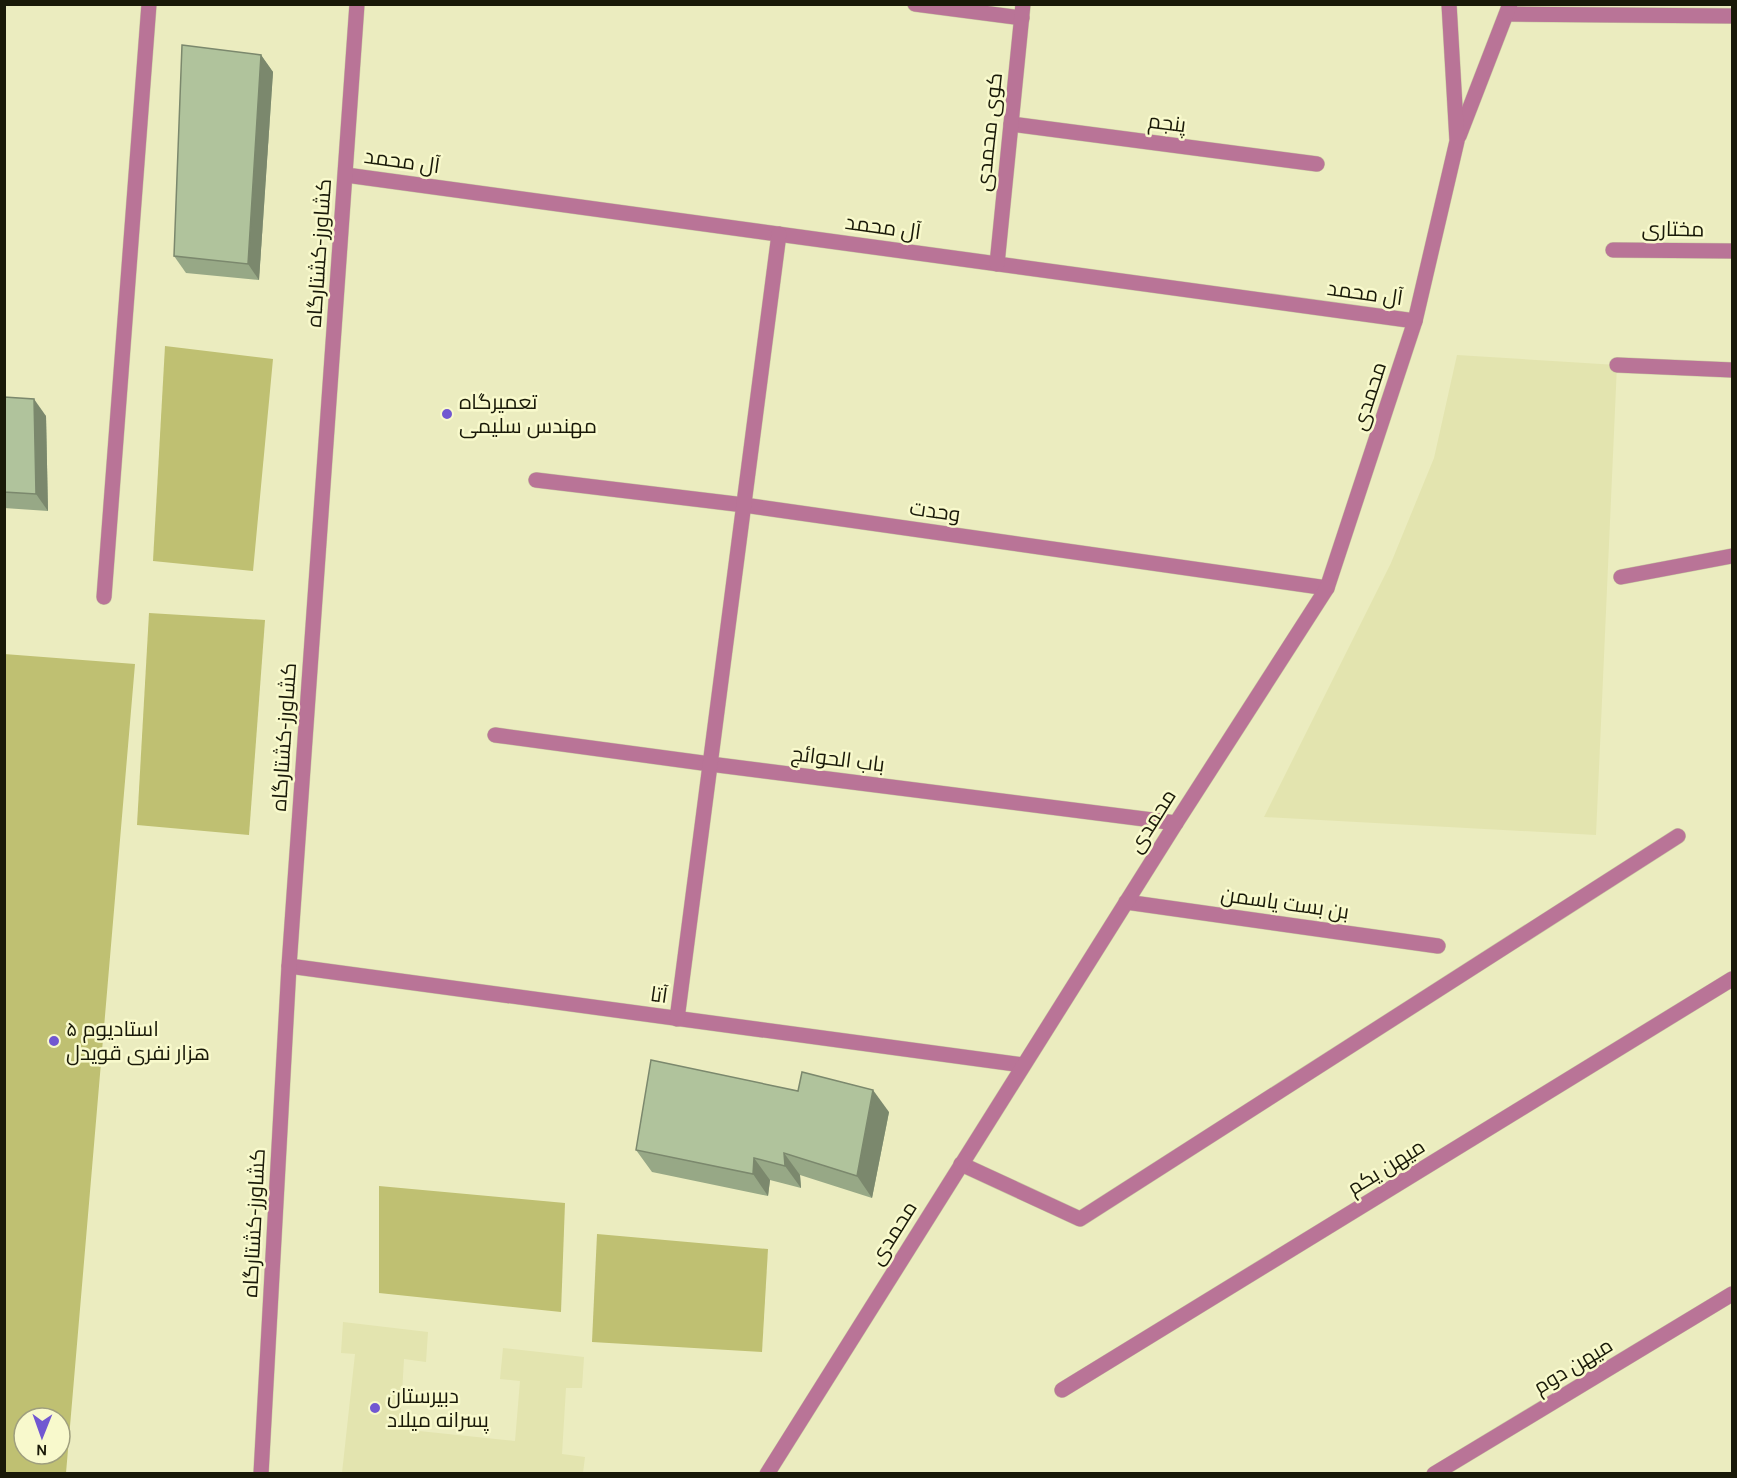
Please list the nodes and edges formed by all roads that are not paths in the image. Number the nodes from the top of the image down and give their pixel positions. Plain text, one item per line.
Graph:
1 (149, 4) edge
2 (357, 4) edge
3 (915, 4) edge
4 (1449, 4) edge
5 (1509, 9) edge
6 (1022, 11) edge
7 (1732, 16) edge
8 (1011, 124) junction
9 (1457, 141) junction
10 (1317, 164) dead end
11 (346, 175) junction
12 (779, 234) junction
13 (1613, 250) dead end
14 (1732, 251) edge
15 (997, 264) junction
16 (1415, 321) junction
17 (1617, 365) dead end
18 (1732, 370) edge
19 (536, 480) dead end
20 (744, 505) junction
21 (1732, 556) edge
22 (1621, 577) dead end
23 (1327, 588) junction
24 (104, 597) dead end
25 (495, 735) dead end
26 (710, 764) junction
27 (1176, 823) junction
28 (1678, 836) dead end
29 (1126, 902) junction
30 (1438, 946) dead end
31 (289, 966) junction
32 (1732, 979) edge
33 (677, 1019) junction
34 (1023, 1065) junction
35 (961, 1164) junction
36 (1732, 1294) edge
37 (1062, 1390) dead end
38 (261, 1473) edge
39 (767, 1473) edge
40 (1434, 1473) edge

1 - 24 street
2 - 11 street, کشاورز-کشتارگاه
3 - 6 street
4 - 9 street, محمدی
5 - 7 street
5 - 9 street, محمدی
6 - 8 street, کوی محمدی
8 - 10 street, پنجم
8 - 15 street, کوی محمدی
9 - 16 street, محمدی
11 - 12 street, آل محمد
11 - 31 street, کشاورز-کشتارگاه
12 - 15 street, آل محمد
12 - 20 street
13 - 14 street, مختاری
15 - 16 street, آل محمد
16 - 23 street, محمدی
17 - 18 street
19 - 20 street, وحدت
20 - 23 street, وحدت
20 - 26 street
21 - 22 street
23 - 27 street, محمدی
25 - 26 street, باب الحوائج
26 - 27 street, باب الحوائج
26 - 33 street
27 - 29 street, محمدی
28 - 35 street
29 - 30 street, بن بست یاسمن
29 - 34 street, محمدی
31 - 33 street, آتا
31 - 38 street, کشاورز-کشتارگاه
32 - 37 street, میهن یکم
33 - 34 street, آتا
34 - 35 street, محمدی
35 - 39 street, محمدی
36 - 40 street, میهن دوم

